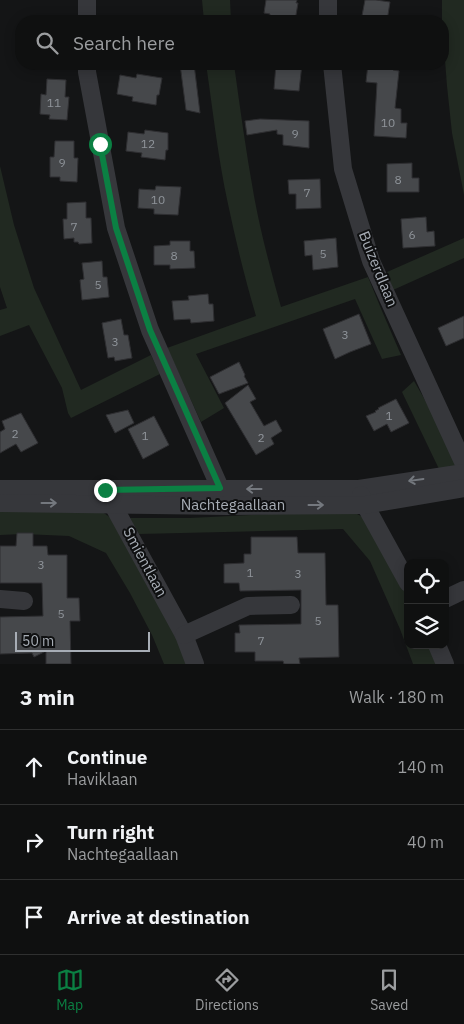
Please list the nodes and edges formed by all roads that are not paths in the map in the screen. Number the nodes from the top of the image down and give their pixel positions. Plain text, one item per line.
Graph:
1 (87, 0) edge
2 (328, 0) edge
3 (87, 15) edge
4 (328, 15) edge
5 (86, 70) edge
6 (333, 70) edge
7 (464, 464) edge
8 (464, 473) edge
9 (220, 488) junction
10 (464, 488) edge
11 (0, 489) edge
12 (109, 497) junction
13 (362, 497) junction
14 (0, 503) edge
15 (228, 506) junction
16 (404, 576) edge
17 (464, 590) edge
18 (449, 597) edge
19 (0, 599) edge
20 (24, 601) dead end
21 (291, 605) dead end
22 (184, 635) junction
23 (439, 649) edge
24 (195, 664) edge
25 (445, 664) edge

1 - 3 street
2 - 4 street
5 - 9 street
6 - 7 street, Buizerdlaan
8 -> 13 street, Nachtegaallaan
9 - 12 street, Nachtegaallaan
13 -> 9 street, Nachtegaallaan
9 - 15 street
10 - 13 street, Nachtegaallaan
11 - 12 street, Nachtegaallaan
14 -> 12 street, Nachtegaallaan
12 - 15 street, Nachtegaallaan
12 - 22 street, Smientlaan
15 -> 13 street, Nachtegaallaan
13 - 16 street
17 - 18 street
19 - 20 street
21 - 22 street
22 - 24 street, Smientlaan
23 - 25 street

